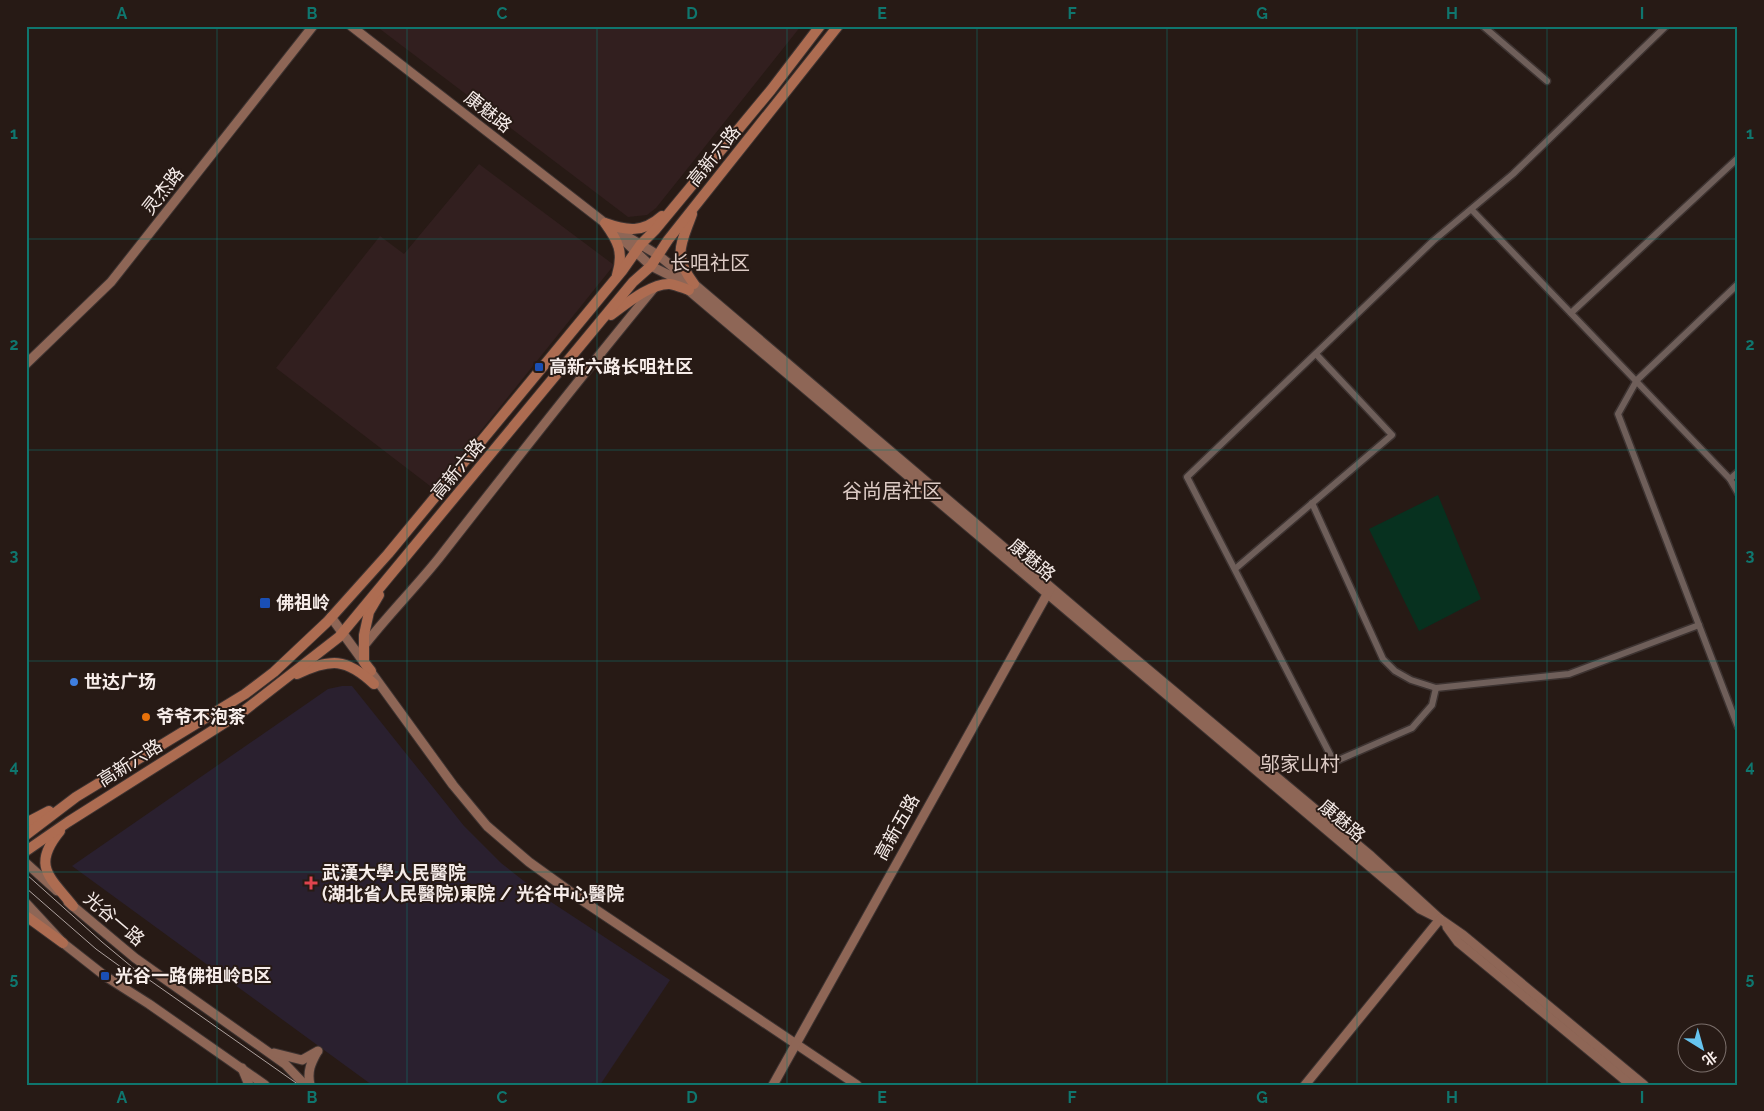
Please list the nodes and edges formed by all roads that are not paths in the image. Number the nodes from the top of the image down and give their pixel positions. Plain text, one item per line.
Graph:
1 (313, 26) edge
2 (351, 26) edge
3 (820, 26) edge
4 (838, 26) edge
5 (1483, 26) edge
6 (1666, 26) edge
7 (1547, 81) dead end
8 (1738, 158) edge
9 (681, 199) junction
10 (695, 206) junction
11 (1472, 210) junction
12 (605, 223) junction
13 (638, 248) junction
14 (658, 255) junction
15 (651, 266) junction
16 (615, 279) junction
17 (1738, 284) edge
18 (691, 287) junction
19 (654, 288) junction
20 (1571, 313) junction
21 (600, 322) junction
22 (1316, 354) junction
23 (26, 364) edge
24 (1637, 380) junction
25 (1738, 472) edge
26 (1730, 479) junction
27 (1738, 493) edge
28 (1312, 503) junction
29 (1235, 569) junction
30 (387, 579) junction
31 (1049, 590) junction
32 (329, 620) junction
33 (1699, 625) junction
34 (340, 634) junction
35 (363, 647) junction
36 (371, 671) junction
37 (278, 684) junction
38 (374, 684) junction
39 (1436, 688) junction
40 (1738, 727) edge
41 (76, 796) junction
42 (68, 822) junction
43 (26, 823) edge
44 (26, 835) edge
45 (26, 851) edge
46 (26, 863) edge
47 (26, 903) edge
48 (73, 906) junction
49 (26, 916) edge
50 (1440, 919) junction
51 (63, 943) junction
52 (794, 1045) junction
53 (267, 1051) junction
54 (242, 1068) junction
55 (249, 1085) edge
56 (265, 1085) edge
57 (305, 1085) edge
58 (310, 1085) edge
59 (773, 1085) edge
60 (848, 1085) edge
61 (857, 1085) edge
62 (1305, 1085) edge
63 (1631, 1085) edge
64 (1644, 1085) edge

1 - 23 main road, 灵杰路
2 - 12 main road, 康魅路
3 - 9 main road, 高新六路
4 - 10 main road, 高新六路
5 - 7 street
6 - 11 street
8 - 20 street
9 - 12 main road
9 - 13 main road, 高新六路
10 - 14 main road, 高新六路
10 - 18 main road
11 - 20 street
11 - 22 street
12 - 13 main road, 康魅路
12 - 16 main road
13 - 14 main road, 康魅路
13 - 15 main road, 康魅路
13 - 16 main road, 高新六路
14 - 15 main road, 高新六路
14 - 18 main road, 康魅路
15 - 18 main road, 康魅路
15 - 21 main road, 高新六路
16 - 32 main road, 高新六路
17 - 24 street
18 - 19 main road
18 - 31 main road, 康魅路
19 - 21 main road
19 - 35 main road
20 - 24 street
21 - 30 main road, 高新六路
22 - 28 street
22 - 29 street
24 - 26 street
24 - 33 street
25 - 26 street
26 - 27 street
28 - 29 street
28 - 39 street
29 - 39 street
30 - 34 main road, 高新六路
30 - 35 main road
31 - 50 main road, 康魅路
31 - 52 main road, 高新五路
32 - 34 main road
32 - 41 main road, 高新六路
33 - 39 street
33 - 40 street
34 - 36 main road
34 - 37 main road, 高新六路
34 - 38 main road
35 - 36 main road
36 - 52 main road
37 - 38 main road
37 - 42 main road, 高新六路
38 - 52 main road
41 - 43 main road
41 - 44 main road, 高新六路
42 - 45 main road, 高新六路
42 - 48 main road
46 - 48 main road, 光谷一路
47 - 51 main road
48 - 53 main road, 光谷一路
49 - 51 main road
50 - 62 main road
50 - 63 main road, 康魅路
50 - 64 main road, 康魅路
51 - 54 main road
52 - 59 main road, 高新五路
52 - 60 main road
52 - 61 main road
53 - 57 main road, 光谷一路
53 - 58 main road
54 - 55 main road
54 - 56 main road

